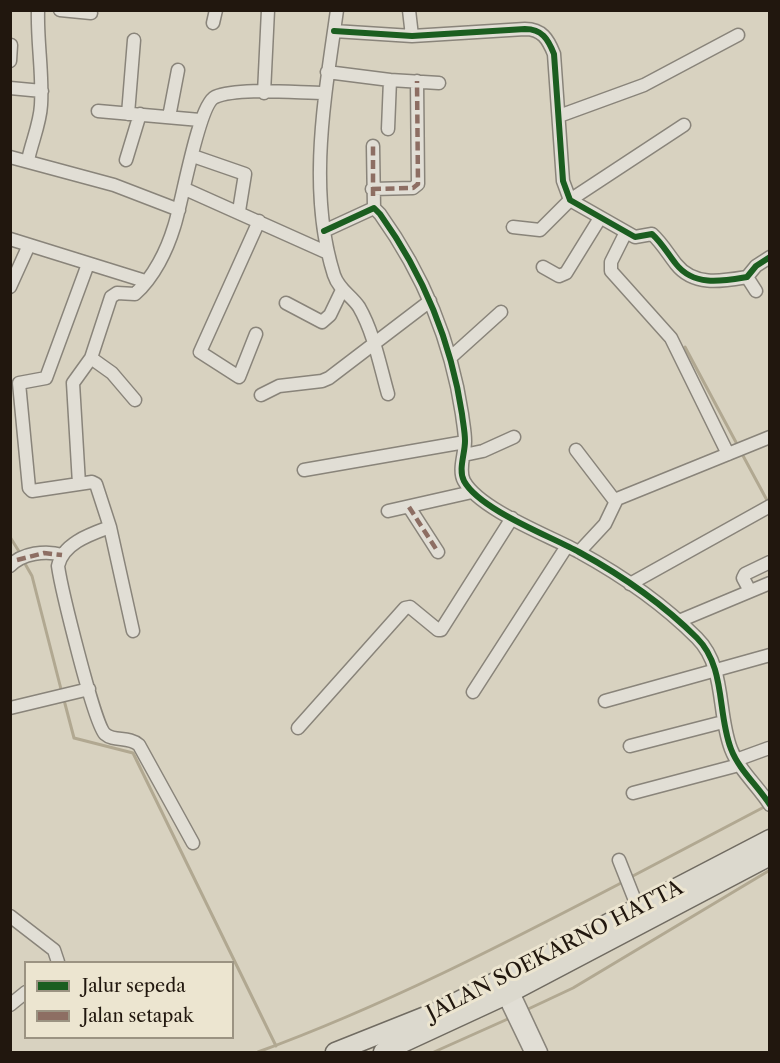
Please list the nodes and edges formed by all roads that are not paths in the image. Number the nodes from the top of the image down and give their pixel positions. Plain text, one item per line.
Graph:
1 (38, 10) edge
2 (60, 10) edge
3 (268, 10) edge
4 (337, 10) edge
5 (409, 10) edge
6 (91, 13) dead end
7 (334, 31) junction
8 (738, 35) dead end
9 (412, 36) junction
10 (134, 40) dead end
11 (11, 45) edge
12 (10, 61) edge
13 (178, 70) dead end
14 (327, 72) junction
15 (390, 80) junction
16 (417, 81) junction
17 (439, 83) dead end
18 (10, 88) edge
19 (42, 91) junction
20 (264, 93) junction
21 (325, 93) junction
22 (98, 111) dead end
23 (134, 114) junction
24 (559, 116) junction
25 (169, 117) junction
26 (200, 120) junction
27 (684, 125) dead end
28 (388, 129) dead end
29 (373, 146) dead end
30 (193, 156) junction
31 (10, 157) edge
32 (28, 160) junction
33 (126, 160) dead end
34 (185, 189) junction
35 (372, 189) junction
36 (570, 200) junction
37 (374, 208) junction
38 (179, 210) junction
39 (239, 211) junction
40 (600, 218) junction
41 (259, 221) junction
42 (513, 227) dead end
43 (324, 231) junction
44 (626, 232) junction
45 (10, 239) edge
46 (29, 245) junction
47 (328, 253) junction
48 (770, 257) edge
49 (88, 264) junction
50 (543, 267) dead end
51 (747, 277) junction
52 (142, 286) junction
53 (10, 287) edge
54 (342, 291) junction
55 (756, 291) dead end
56 (430, 301) junction
57 (286, 303) dead end
58 (501, 312) dead end
59 (256, 334) dead end
60 (374, 342) junction
61 (91, 358) junction
62 (450, 358) junction
63 (388, 394) dead end
64 (261, 395) dead end
65 (15, 396) edge
66 (135, 400) dead end
67 (514, 437) dead end
68 (770, 437) edge
69 (465, 442) junction
70 (576, 450) dead end
71 (735, 452) junction
72 (464, 455) junction
73 (304, 470) dead end
74 (79, 484) junction
75 (472, 492) junction
76 (615, 501) junction
77 (409, 507) junction
78 (767, 507) edge
79 (388, 511) dead end
80 (512, 518) junction
81 (110, 527) junction
82 (567, 546) junction
83 (438, 552) dead end
84 (579, 552) junction
85 (62, 555) junction
86 (19, 561) edge
87 (770, 562) edge
88 (770, 583) edge
89 (630, 584) junction
90 (750, 591) junction
91 (679, 621) junction
92 (133, 631) dead end
93 (770, 655) edge
94 (715, 670) junction
95 (89, 689) junction
96 (473, 692) dead end
97 (605, 701) dead end
98 (10, 708) edge
99 (723, 722) junction
100 (298, 728) dead end
101 (630, 746) dead end
102 (770, 748) edge
103 (738, 762) junction
104 (633, 793) dead end
105 (767, 801) edge
106 (770, 838) edge
107 (193, 843) dead end
108 (770, 856) edge
109 (619, 860) dead end
110 (638, 908) junction
111 (10, 916) edge
112 (57, 961) edge
113 (24, 994) edge
114 (511, 999) junction
115 (10, 1005) edge
116 (523, 1025) junction
117 (357, 1048) edge
118 (335, 1053) edge
119 (383, 1053) edge
120 (531, 1053) edge
121 (541, 1053) edge

1 - 19 street
2 - 6 street
3 - 20 street
4 - 7 street
5 - 9 street
7 - 9 street
7 - 14 street
8 - 24 street
9 - 24 street
10 - 23 street
11 - 12 street
13 - 25 street
14 - 15 street
14 - 21 street
15 - 16 street
15 - 28 street
16 - 17 street
16 - 35 street
18 - 19 street
19 - 32 street
20 - 21 street
20 - 26 street
21 - 43 street
22 - 23 street
23 - 25 street
23 - 33 street
24 - 36 street
25 - 26 street
26 - 30 street
27 - 36 street
29 - 35 street
30 - 34 street
30 - 39 street
31 - 32 street
32 - 38 street
34 - 38 street
34 - 39 street
35 - 37 street
36 - 40 street
36 - 42 street
37 - 43 street
37 - 56 street
38 - 52 street
39 - 41 street
40 - 44 street
40 - 50 street
41 - 47 street
41 - 59 street
43 - 47 street
44 - 51 street
44 - 71 street
45 - 46 street
46 - 49 street
46 - 53 street
47 - 54 street
48 - 51 street
49 - 52 street
49 - 65 street
51 - 55 street
52 - 61 street
54 - 57 street
54 - 60 street
56 - 60 street
56 - 62 street
58 - 62 street
60 - 63 street
60 - 64 street
61 - 66 street
61 - 74 street
62 - 69 street
65 - 74 street
67 - 72 street
68 - 71 street
69 - 72 street
69 - 73 street
70 - 76 street
71 - 76 street
72 - 75 street
74 - 81 street
75 - 77 street
75 - 80 street
76 - 84 street
77 - 79 street
77 - 83 street
78 - 89 street
80 - 82 street
80 - 100 street
81 - 85 street
81 - 92 street
82 - 84 street
82 - 96 street
84 - 89 street
85 - 86 street
85 - 95 street
87 - 90 street
88 - 90 street
89 - 91 street
90 - 91 street
91 - 94 street
93 - 94 street
94 - 97 street
94 - 99 street
95 - 98 street
95 - 107 street
99 - 101 street
99 - 103 street
102 - 103 street
103 - 104 street
103 - 105 street
106 - 110 highway, JALAN SOEKARNO HATTA
108 - 114 highway, JALAN SOEKARNO HATTA
109 - 110 street
110 - 117 highway, JALAN SOEKARNO HATTA
111 - 112 street
113 - 115 street
114 - 116 street
114 - 119 highway, JALAN SOEKARNO HATTA
116 - 120 street
116 - 121 street
117 - 118 highway, JALAN SOEKARNO HATTA

